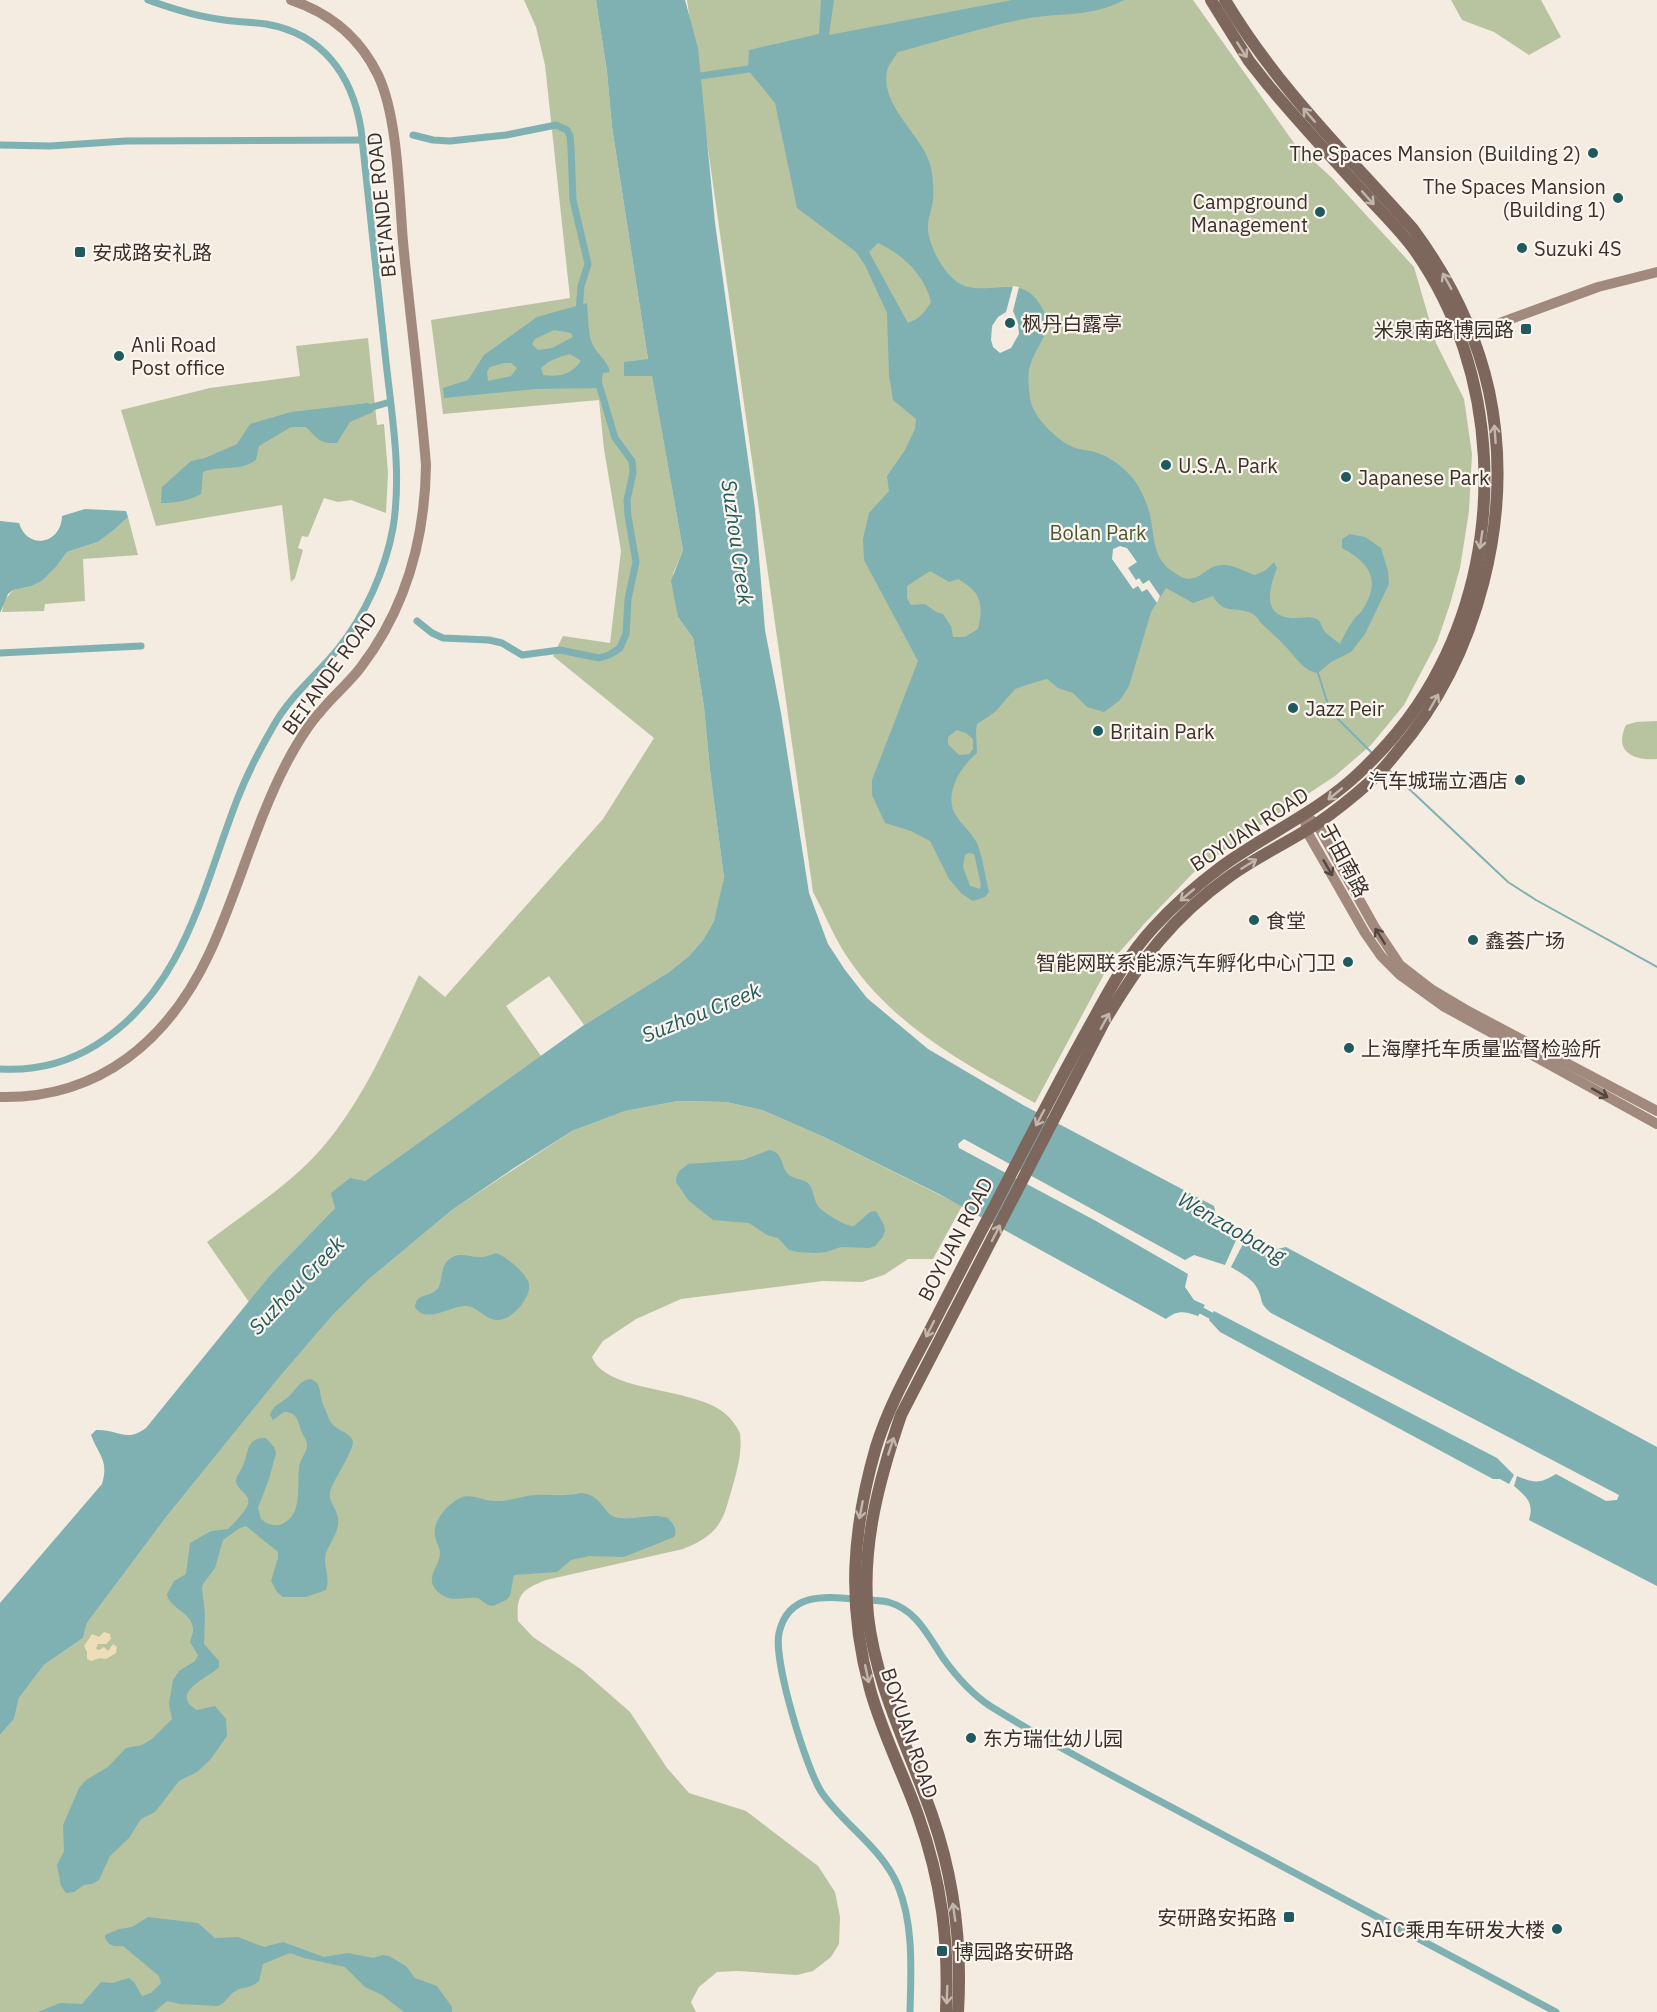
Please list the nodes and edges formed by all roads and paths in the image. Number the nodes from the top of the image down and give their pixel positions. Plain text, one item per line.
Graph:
1 (291, 0) edge
2 (1211, 0) edge
3 (1225, 0) edge
4 (1657, 272) edge
5 (1466, 336) junction
6 (1395, 745) junction
7 (1305, 815) junction
8 (1311, 827) junction
9 (1512, 1039) junction
10 (1073, 1069) junction
11 (0, 1097) edge
12 (1657, 1112) edge
13 (1657, 1124) edge
14 (861, 1585) junction
15 (862, 1616) junction
16 (946, 2012) edge
17 (958, 2012) edge

1 - 11 street, BEI'ANDE ROAD
2 -> 5 main road, BOYUAN ROAD
5 -> 3 main road, BOYUAN ROAD
4 - 5 street
5 - 6 main road, BOYUAN ROAD
6 -> 7 main road, BOYUAN ROAD
6 - 8 main road, BOYUAN ROAD
7 - 8 street, 于田南路
7 -> 10 main road, BOYUAN ROAD
8 - 9 street, 于田南路
10 -> 8 main road, BOYUAN ROAD
9 - 12 street, 于田南路
9 -> 13 street, 于田南路
14 -> 10 main road, BOYUAN ROAD
10 -> 14 main road, BOYUAN ROAD
14 - 15 main road, BOYUAN ROAD
15 -> 16 main road, BOYUAN ROAD
17 -> 15 main road, BOYUAN ROAD

